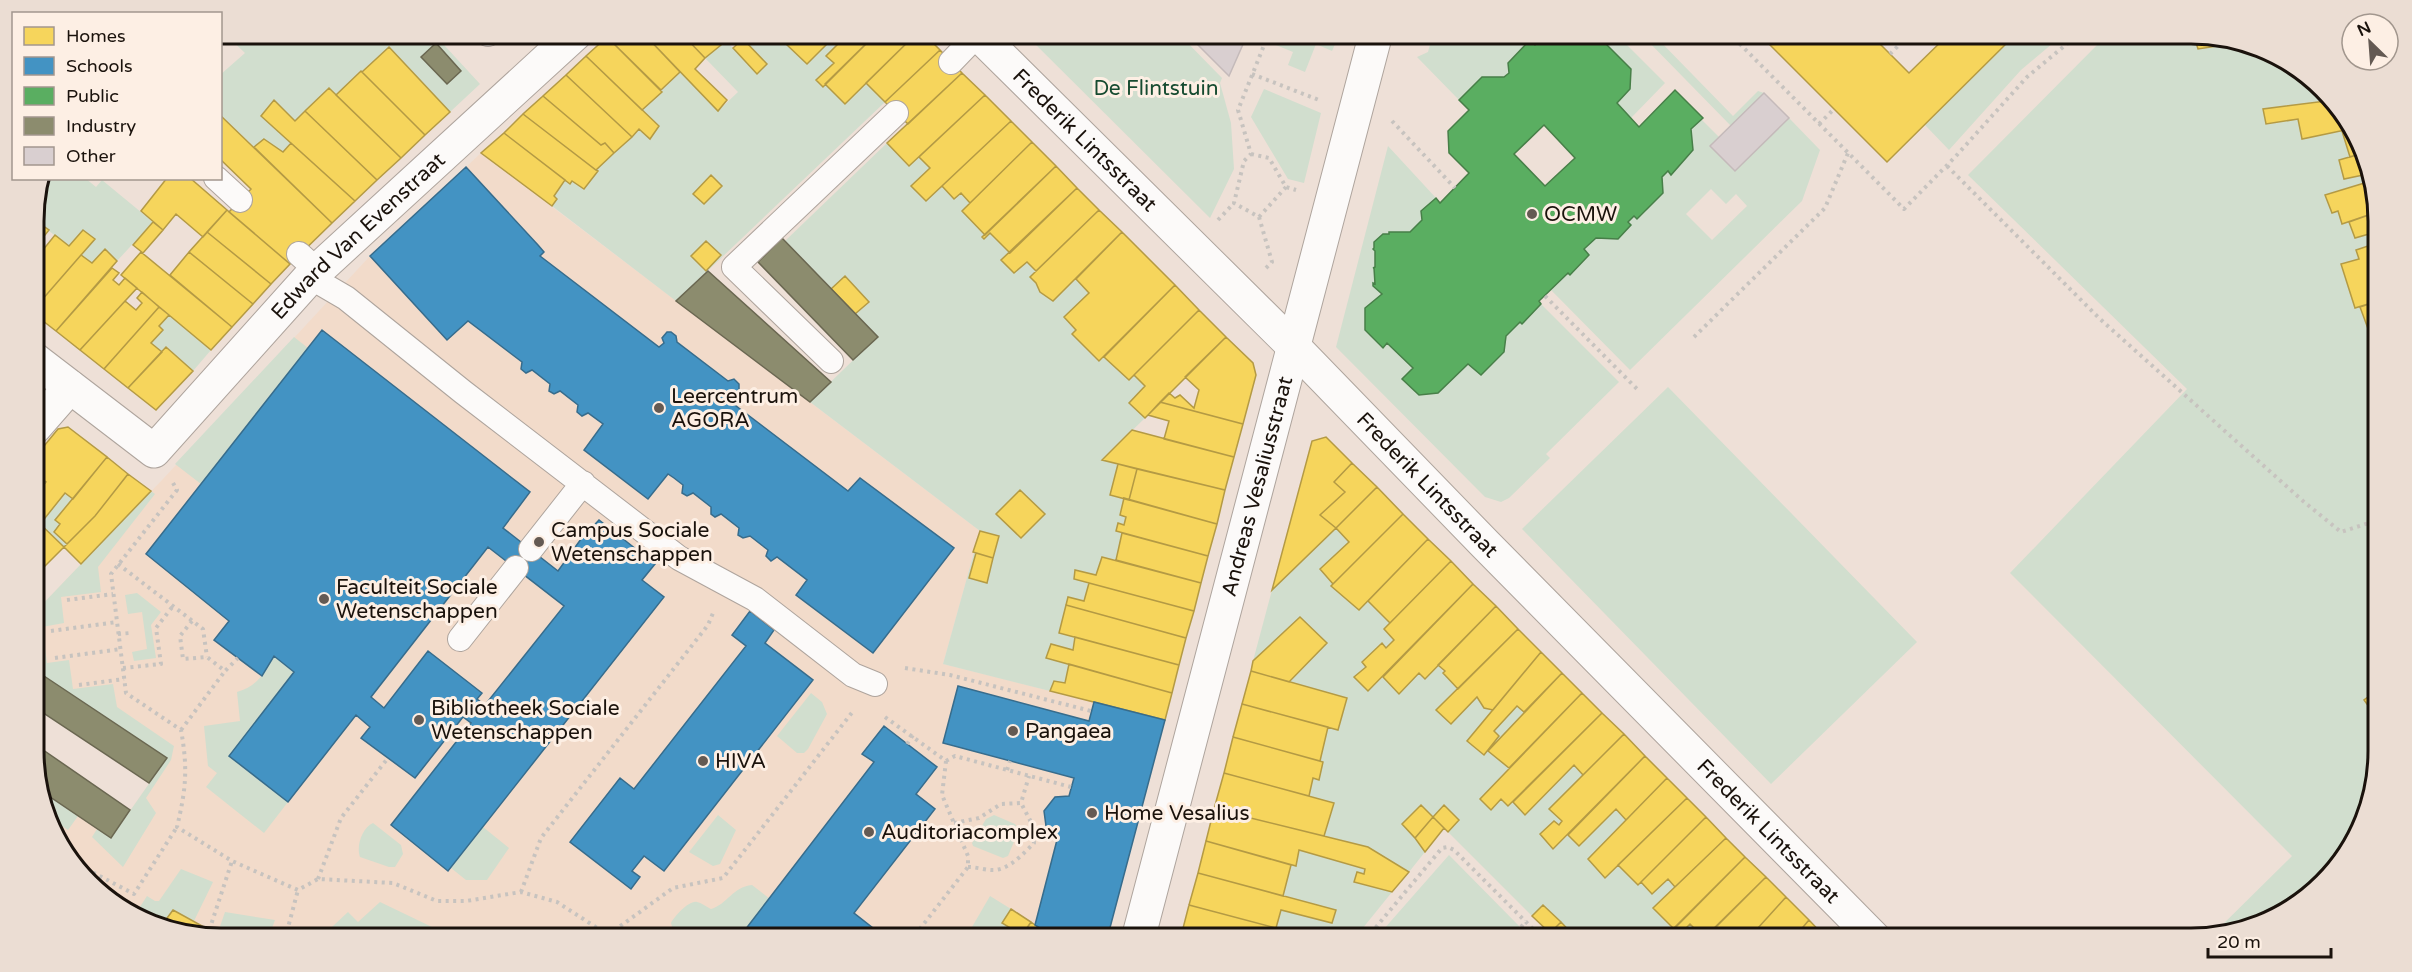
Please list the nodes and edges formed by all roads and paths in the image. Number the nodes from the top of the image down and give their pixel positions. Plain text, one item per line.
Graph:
1 (564, 44) edge
2 (968, 44) edge
3 (988, 44) edge
4 (1265, 44) edge
5 (1373, 44) edge
6 (1740, 44) edge
7 (1900, 44) edge
8 (2067, 44) edge
9 (1890, 54) dead end
10 (951, 62) dead end
11 (1252, 75) junction
12 (1834, 109) dead end
13 (896, 113) dead end
14 (1355, 114) junction
15 (1391, 120) dead end
16 (1819, 124) junction
17 (1848, 153) junction
18 (1251, 154) junction
19 (1947, 166) junction
20 (218, 180) edge
21 (1286, 188) junction
22 (1455, 188) dead end
23 (1333, 197) junction
24 (240, 200) dead end
25 (1259, 217) junction
26 (309, 268) junction
27 (1241, 295) junction
28 (1545, 296) dead end
29 (1694, 337) dead end
30 (1294, 346) junction
31 (831, 361) dead end
32 (44, 367) edge
33 (70, 387) junction
34 (1639, 391) dead end
35 (44, 417) edge
36 (154, 451) junction
37 (583, 483) junction
38 (2368, 523) edge
39 (531, 549) dead end
40 (118, 564) junction
41 (516, 568) dead end
42 (726, 584) junction
43 (113, 594) junction
44 (67, 600) dead end
45 (173, 606) junction
46 (192, 621) junction
47 (117, 622) junction
48 (51, 631) dead end
49 (130, 633) dead end
50 (118, 634) junction
51 (460, 639) dead end
52 (121, 649) junction
53 (207, 657) junction
54 (55, 658) dead end
55 (238, 658) dead end
56 (123, 668) junction
57 (225, 671) junction
58 (124, 679) junction
59 (79, 685) dead end
60 (868, 692) junction
61 (1091, 711) dead end
62 (181, 730) junction
63 (913, 735) junction
64 (907, 744) dead end
65 (388, 758) dead end
66 (946, 761) junction
67 (1010, 761) dead end
68 (1007, 770) junction
69 (1029, 776) junction
70 (1071, 787) dead end
71 (1021, 802) junction
72 (954, 823) junction
73 (177, 827) junction
74 (232, 861) junction
75 (968, 867) junction
76 (90, 871) edge
77 (1481, 877) junction
78 (318, 879) junction
79 (1476, 882) dead end
80 (298, 890) junction
81 (521, 892) junction
82 (1526, 921) junction
83 (1521, 927) dead end
84 (210, 928) edge
85 (288, 928) edge
86 (594, 928) edge
87 (619, 928) edge
88 (921, 928) edge
89 (1141, 928) edge
90 (1374, 928) edge
91 (1533, 928) edge
92 (1864, 928) edge

1 - 26 street, Edward Van Evenstraat
2 - 10 lane
3 - 27 street, Frederik Lintsstraat
4 - 11 path
5 - 14 street, Andreas Vesaliusstraat
6 - 16 path
7 - 9 path
8 - 19 path
11 - 14 path
11 - 18 path
12 - 16 path
13 - 31 lane
14 - 23 street, Andreas Vesaliusstraat
15 - 22 path
16 - 17 path
17 - 19 path
17 - 29 path
18 - 21 path
18 - 25 path
19 - 38 path
20 - 24 lane
21 - 23 path
21 - 25 path
23 - 30 street, Andreas Vesaliusstraat
25 - 27 path
26 - 36 street, Edward Van Evenstraat
26 - 37 lane
27 - 30 street, Frederik Lintsstraat
28 - 34 path
30 - 89 street, Andreas Vesaliusstraat
30 - 92 street, Frederik Lintsstraat
32 - 33 street
33 - 35 street
33 - 36 street
36 - 40 path
37 - 39 lane
37 - 42 lane
40 - 43 path
40 - 45 path
41 - 51 lane
42 - 60 lane
42 - 81 path
43 - 44 path
43 - 47 path
45 - 46 path
45 - 56 path
46 - 53 path
46 - 53 path
47 - 48 path
47 - 50 path
49 - 50 path
50 - 52 path
52 - 54 path
52 - 56 path
53 - 57 path
55 - 57 path
56 - 58 path
57 - 62 path
58 - 59 path
58 - 62 path
60 - 61 path
60 - 63 path
60 - 87 path
62 - 73 path
63 - 64 path
63 - 66 path
65 - 78 path
66 - 68 path
66 - 72 path
67 - 68 path
68 - 69 path
69 - 70 path
69 - 71 path
71 - 72 path
71 - 75 path
72 - 75 path
73 - 74 path
73 - 76 path
74 - 80 path
74 - 84 path
75 - 88 path
77 - 79 path
77 - 82 path
77 - 90 path
78 - 80 path
78 - 81 path
80 - 85 path
81 - 86 path
82 - 83 path
82 - 91 path

